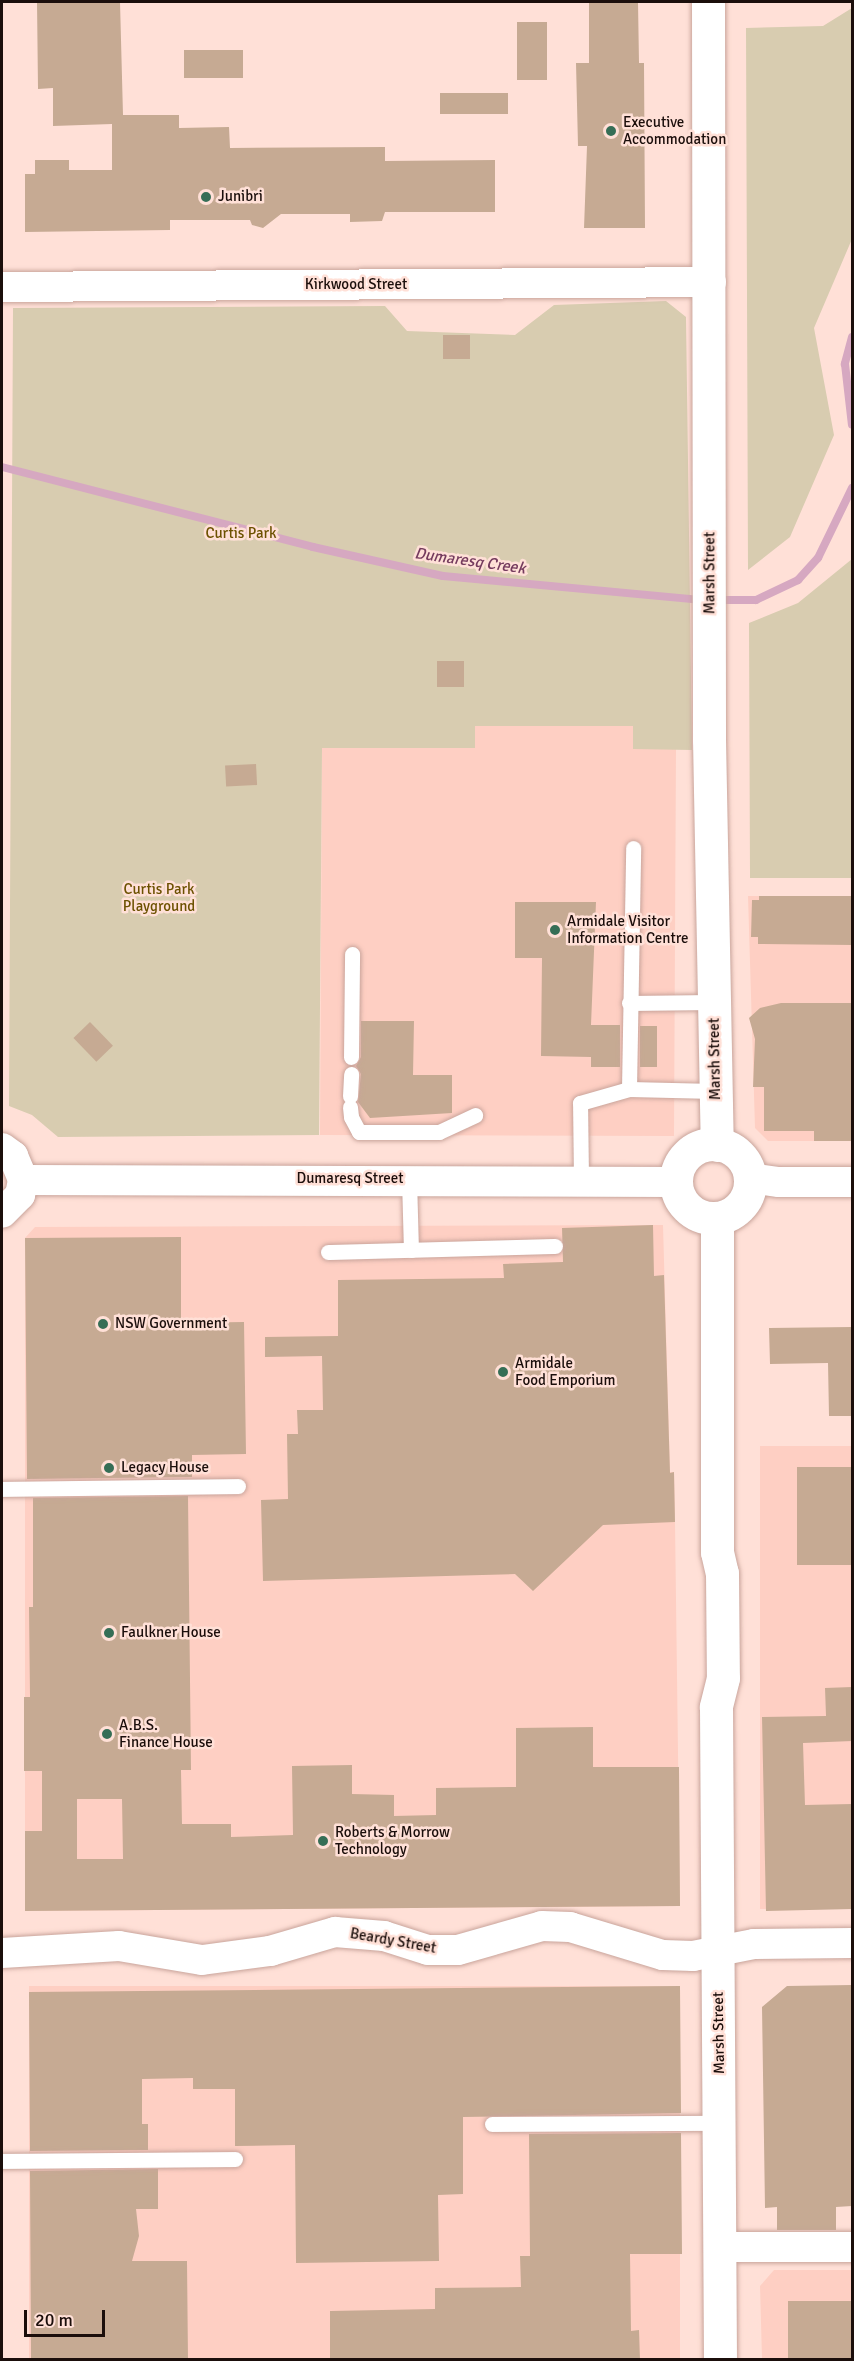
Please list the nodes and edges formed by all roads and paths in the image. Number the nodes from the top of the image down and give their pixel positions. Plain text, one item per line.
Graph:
1 (708, 2) edge
2 (711, 282) junction
3 (2, 287) edge
4 (633, 848) dead end
5 (352, 954) dead end
6 (714, 1002) junction
7 (629, 1003) junction
8 (351, 1057) dead end
9 (351, 1074) dead end
10 (629, 1089) junction
11 (715, 1091) junction
12 (476, 1115) dead end
13 (717, 1145) junction
14 (2, 1148) edge
15 (750, 1178) junction
16 (409, 1179) junction
17 (23, 1180) junction
18 (581, 1180) junction
19 (676, 1182) junction
20 (852, 1182) edge
21 (2, 1213) edge
22 (717, 1218) junction
23 (555, 1246) dead end
24 (411, 1250) junction
25 (328, 1252) dead end
26 (238, 1486) dead end
27 (2, 1489) edge
28 (852, 1943) edge
29 (719, 1951) junction
30 (2, 1953) edge
31 (719, 2123) junction
32 (492, 2124) dead end
33 (235, 2159) dead end
34 (2, 2161) edge
35 (720, 2247) junction
36 (852, 2247) edge
37 (720, 2360) edge

1 - 2 main road, Marsh Street
2 - 3 street, Kirkwood Street
2 - 6 main road, Marsh Street
4 - 7 lane
5 - 8 lane
6 - 7 lane
6 - 11 main road, Marsh Street
7 - 10 lane
9 - 12 lane
10 - 11 lane
10 - 18 lane
11 - 13 main road, Marsh Street
13 - 15 main road
13 - 19 main road
14 - 17 street
15 - 20 street
15 - 22 main road
16 - 17 street, Dumaresq Street
16 - 18 street, Dumaresq Street
16 - 24 lane
17 - 21 street
18 - 19 street, Dumaresq Street
19 - 22 main road
22 - 29 main road, Marsh Street
23 - 24 lane
24 - 25 lane
26 - 27 lane
28 - 29 street, Beardy Street
29 - 30 street, Beardy Street
29 - 31 main road, Marsh Street
31 - 32 lane
31 - 35 main road, Marsh Street
33 - 34 lane
35 - 36 street
35 - 37 main road, Marsh Street

